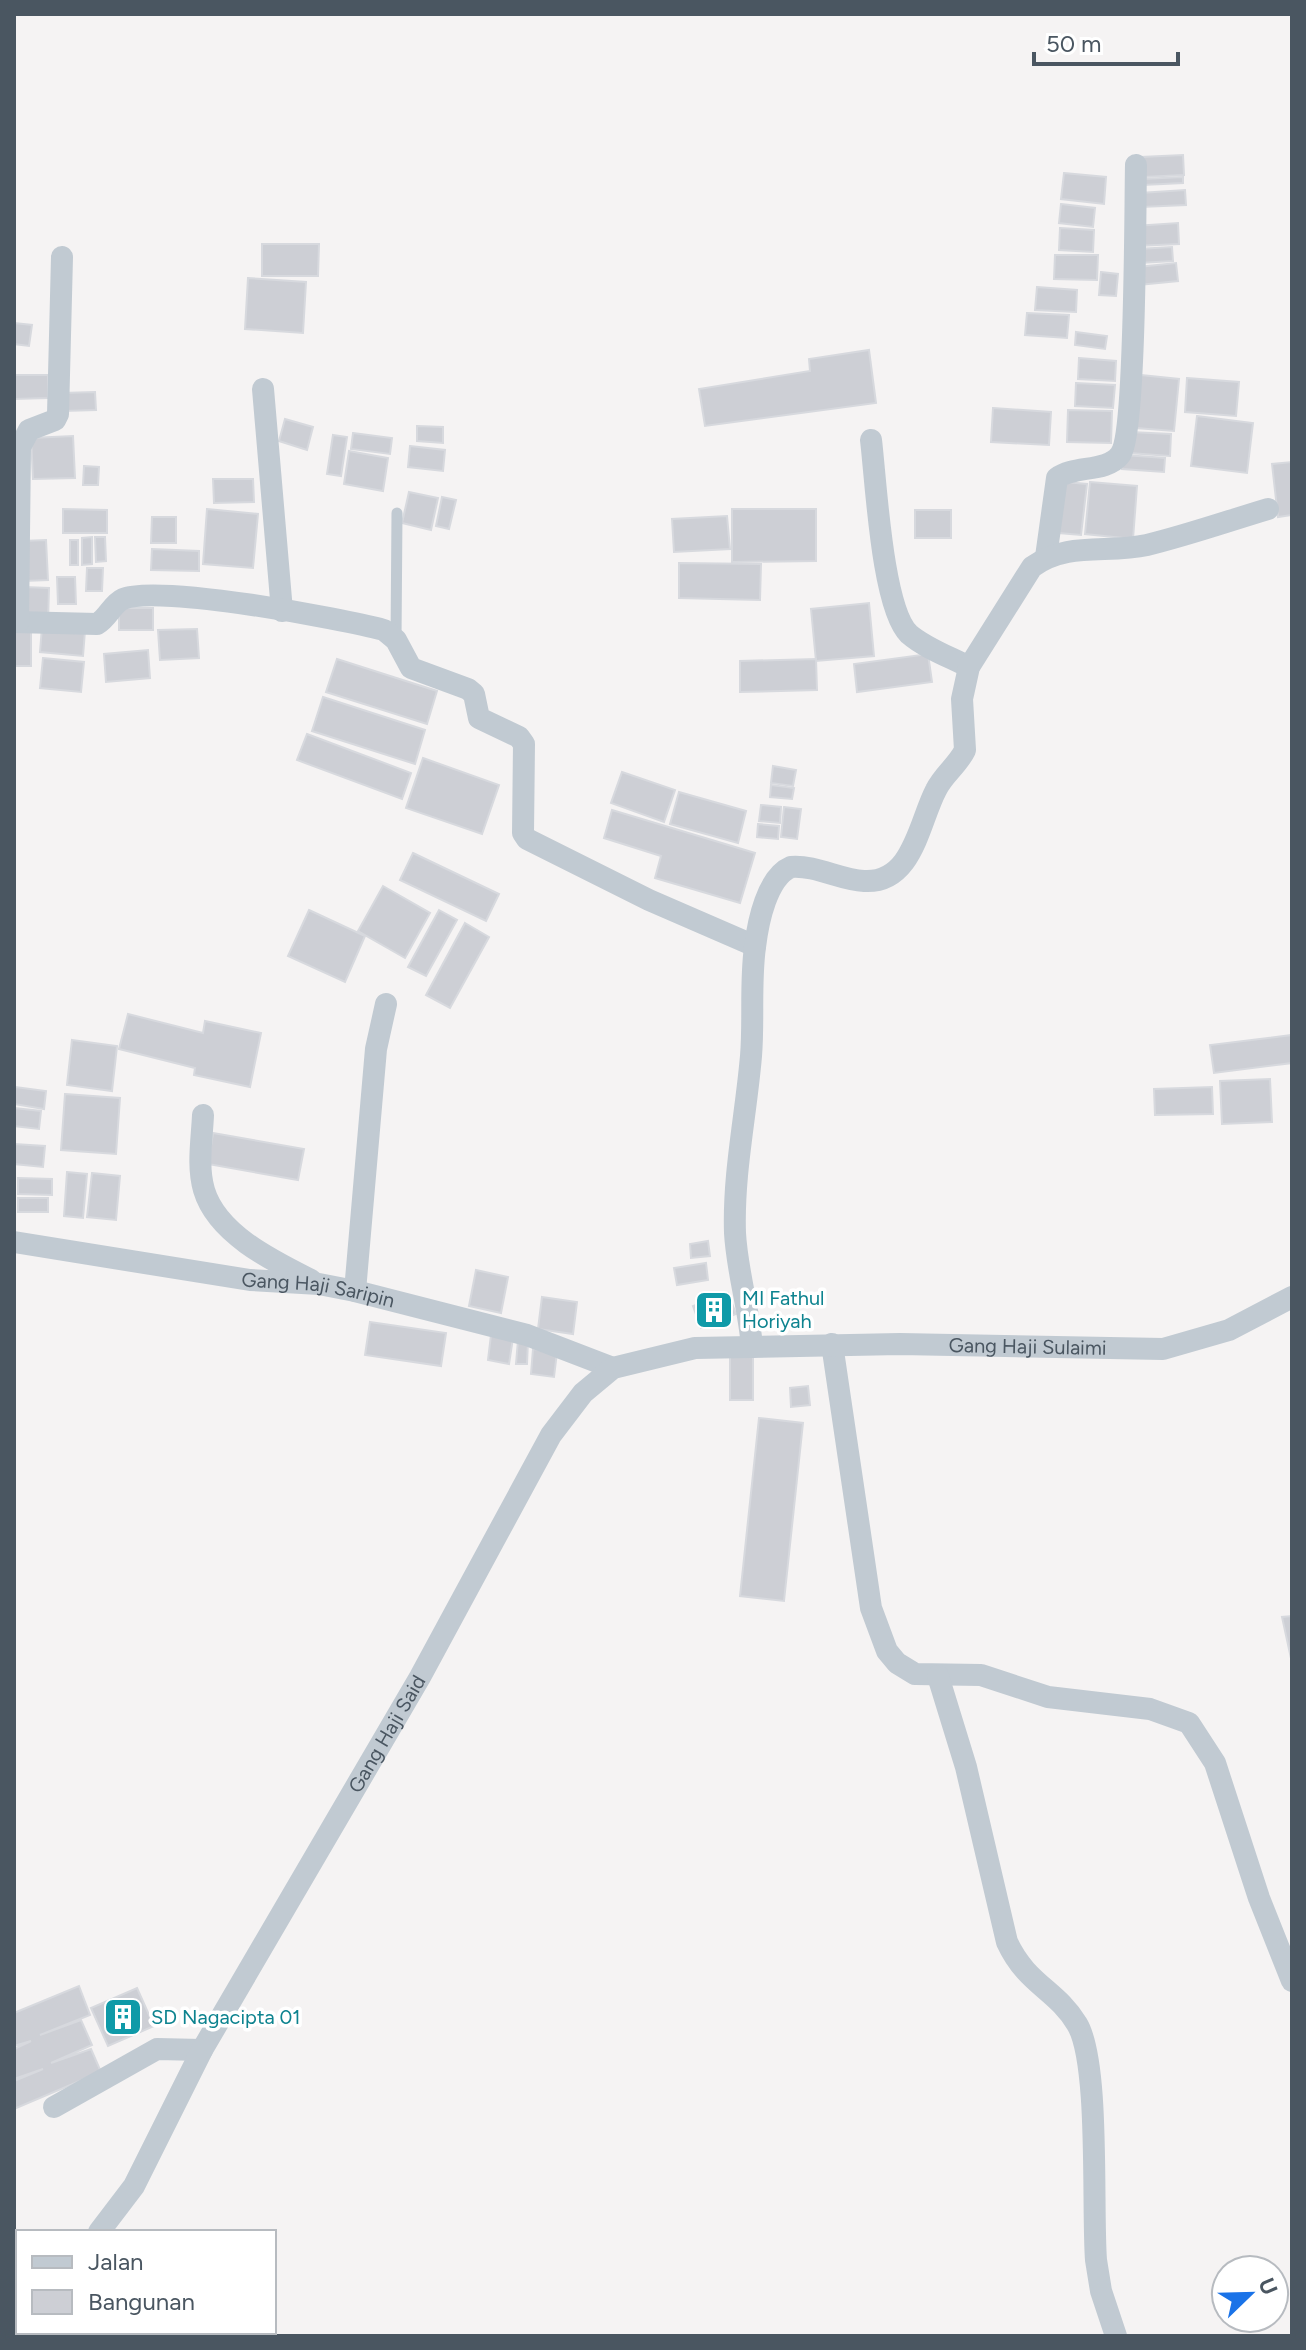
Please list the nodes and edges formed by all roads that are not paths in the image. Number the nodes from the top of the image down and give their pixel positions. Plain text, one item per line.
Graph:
1 (1136, 165) dead end
2 (62, 257) dead end
3 (263, 389) dead end
4 (871, 440) dead end
5 (1268, 509) dead end
6 (397, 513) dead end
7 (1046, 557) junction
8 (282, 611) junction
9 (16, 622) edge
10 (396, 640) junction
11 (969, 667) junction
12 (755, 946) junction
13 (386, 1004) dead end
14 (203, 1115) dead end
15 (14, 1242) edge
16 (319, 1284) junction
17 (355, 1291) junction
18 (1292, 1297) edge
19 (832, 1344) junction
20 (752, 1347) junction
21 (613, 1368) junction
22 (938, 1676) junction
23 (1292, 1981) edge
24 (202, 2050) junction
25 (54, 2107) dead end
26 (101, 2230) edge
27 (1116, 2336) edge

1 - 7 street
2 - 9 street
3 - 8 street
4 - 11 street
5 - 7 street
6 - 10 lane
7 - 11 street
8 - 9 street
8 - 10 street
10 - 12 street
11 - 12 street
12 - 20 street
13 - 17 street
14 - 16 street
15 - 16 street, Gang Haji Saripin
16 - 17 street, Gang Haji Saripin
17 - 21 street, Gang Haji Saripin
18 - 19 street, Gang Haji Sulaimi
19 - 20 street, Gang Haji Sulaimi
19 - 22 street
20 - 21 street, Gang Haji Said
21 - 24 street, Gang Haji Said
22 - 23 street
22 - 27 street
24 - 25 street
24 - 26 street, Gang Haji Said

